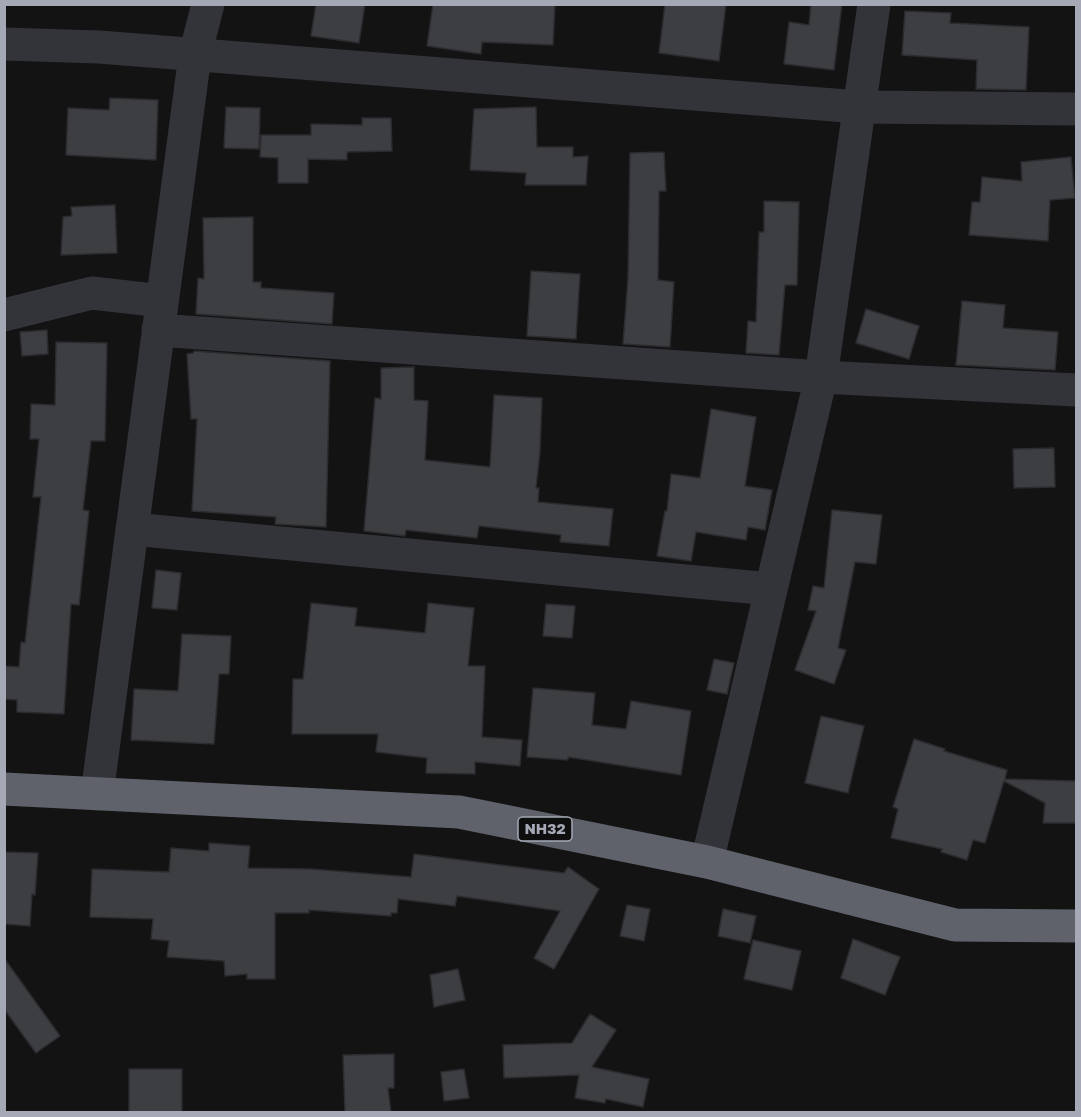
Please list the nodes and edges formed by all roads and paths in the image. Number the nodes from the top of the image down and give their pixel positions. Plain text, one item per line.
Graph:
1 (208, 4) edge
2 (874, 4) edge
3 (4, 44) edge
4 (195, 55) junction
5 (859, 107) junction
6 (1077, 109) edge
7 (4, 315) edge
8 (160, 316) junction
9 (821, 377) junction
10 (1077, 390) edge
11 (132, 529) junction
12 (771, 589) junction
13 (4, 789) edge
14 (97, 794) junction
15 (707, 862) junction
16 (1077, 926) edge

1 - 4 street
2 - 5 street
3 - 4 street
4 - 5 street
4 - 8 street
5 - 6 street
5 - 9 street
7 - 8 street
8 - 9 street
8 - 11 street
9 - 10 street
9 - 12 street
11 - 12 street
11 - 14 street
12 - 15 street
13 - 14 highway, NH32
14 - 15 highway, NH32
15 - 16 highway, NH32

